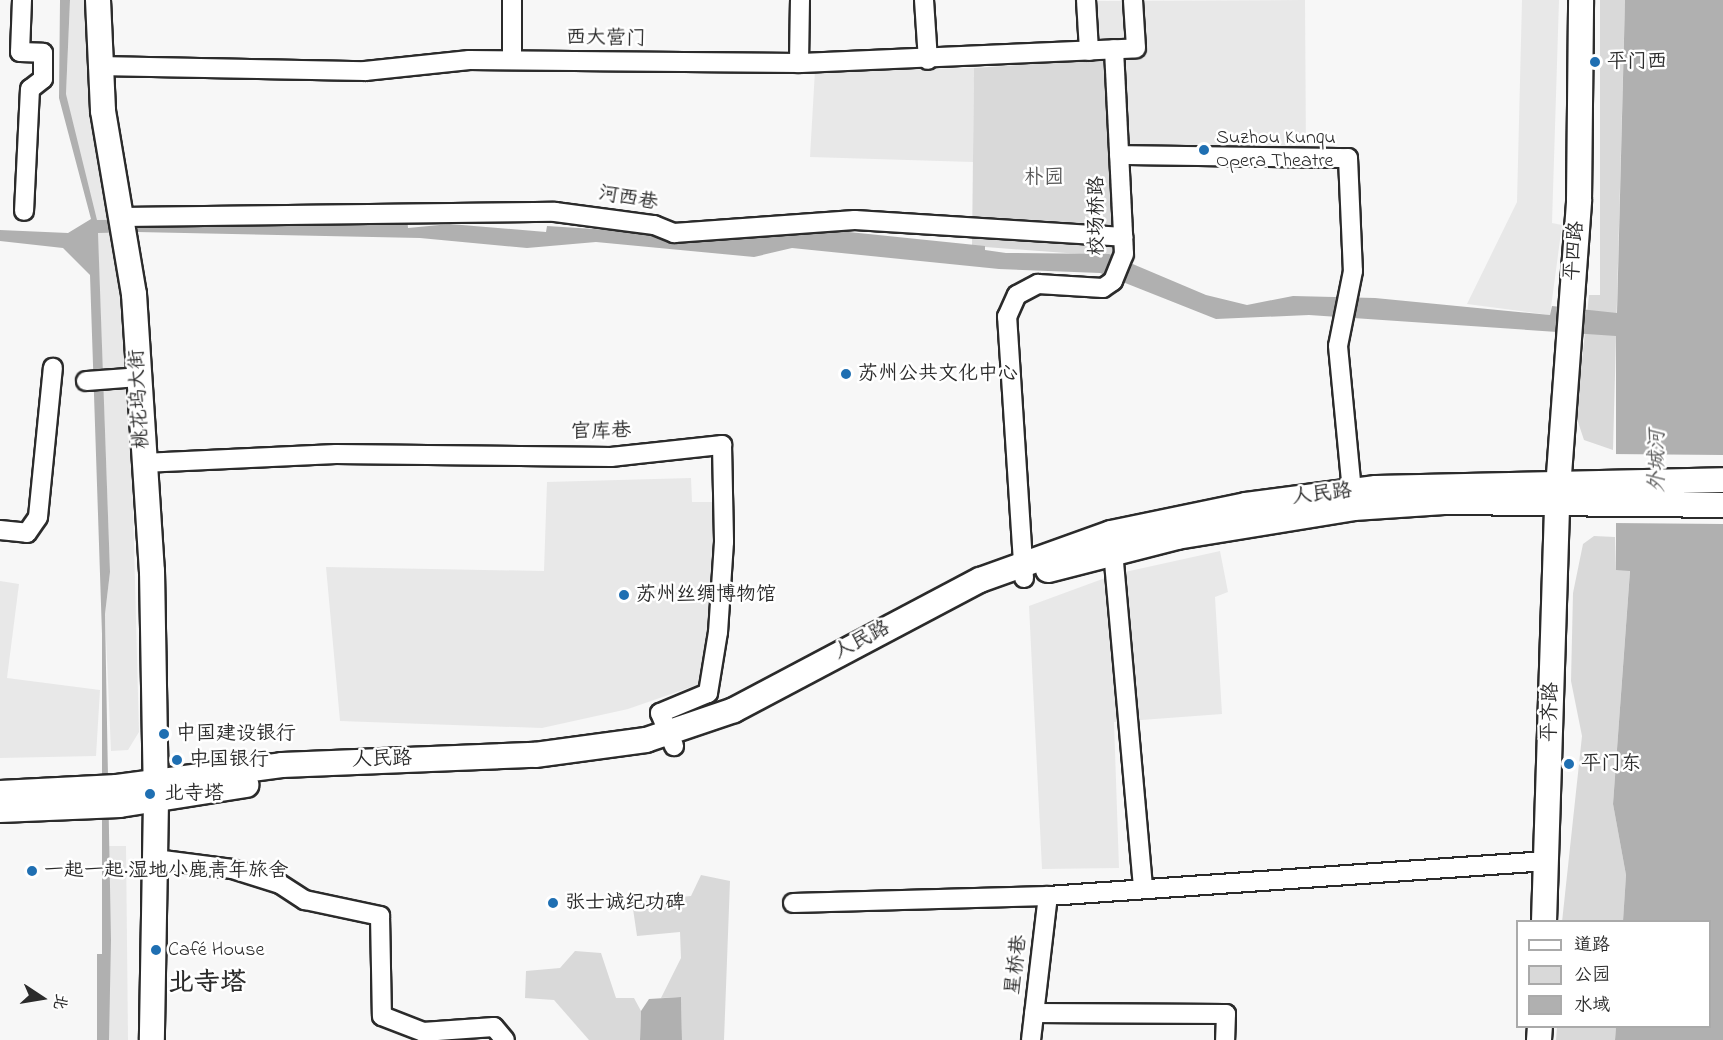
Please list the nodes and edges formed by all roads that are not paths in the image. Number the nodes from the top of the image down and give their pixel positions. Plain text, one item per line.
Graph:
1 (22, 0) edge
2 (98, 0) edge
3 (512, 0) edge
4 (800, 0) edge
5 (924, 0) edge
6 (1086, 0) edge
7 (1133, 0) edge
8 (1581, 0) edge
9 (1114, 50) junction
10 (1089, 51) junction
11 (512, 60) junction
12 (928, 60) junction
13 (799, 63) junction
14 (99, 66) junction
15 (1119, 155) junction
16 (24, 211) dead end
17 (123, 224) junction
18 (1123, 245) junction
19 (53, 368) dead end
20 (139, 377) junction
21 (86, 381) dead end
22 (144, 463) junction
23 (1723, 480) edge
24 (1352, 491) junction
25 (1558, 492) junction
26 (1723, 505) edge
27 (0, 530) edge
28 (1113, 551) junction
29 (1022, 571) junction
30 (671, 740) junction
31 (156, 792) junction
32 (0, 793) edge
33 (90, 798) junction
34 (0, 810) edge
35 (155, 859) junction
36 (1547, 861) junction
37 (1143, 889) junction
38 (1047, 896) junction
39 (793, 903) dead end
40 (1544, 920) edge
41 (1034, 1013) junction
42 (152, 1040) edge
43 (505, 1040) edge
44 (1030, 1040) edge
45 (1225, 1040) edge

1 - 16 street
2 - 14 main road, 桃花坞大街
3 - 11 street
4 - 13 street
5 - 12 street
6 - 10 street
7 - 9 street
8 - 25 main road, 平四路
9 - 10 street, 西大营门
9 - 15 street, 校场桥路
10 - 12 street, 西大营门
11 - 13 street, 西大营门
11 - 14 street, 西大营门
12 - 13 street, 西大营门
14 - 17 main road, 桃花坞大街
15 - 18 street, 校场桥路
15 - 24 street
17 - 18 street, 河西巷
17 - 20 main road, 桃花坞大街
18 - 29 street, 校场桥路
19 - 27 street
20 - 21 street
20 - 22 main road, 桃花坞大街
22 - 30 street, 官库巷
22 - 31 main road, 桃花坞大街
23 - 25 main road, 人民路
24 - 25 main road, 人民路
24 - 29 main road, 人民路
25 - 26 main road, 人民路
25 - 28 main road, 人民路
25 - 36 main road, 平齐路
28 - 29 main road, 人民路
28 - 37 street
29 - 30 main road, 人民路
30 - 31 main road, 人民路
31 - 33 main road, 人民路
31 - 35 main road, 桃花坞大街
32 - 33 main road, 人民路
33 - 34 main road, 人民路
35 - 42 main road, 桃花坞大街
35 - 43 street
36 - 37 street
36 - 40 main road, 平齐路
37 - 38 street
38 - 39 street
38 - 41 street, 星桥巷
41 - 44 street, 星桥巷
41 - 45 street

